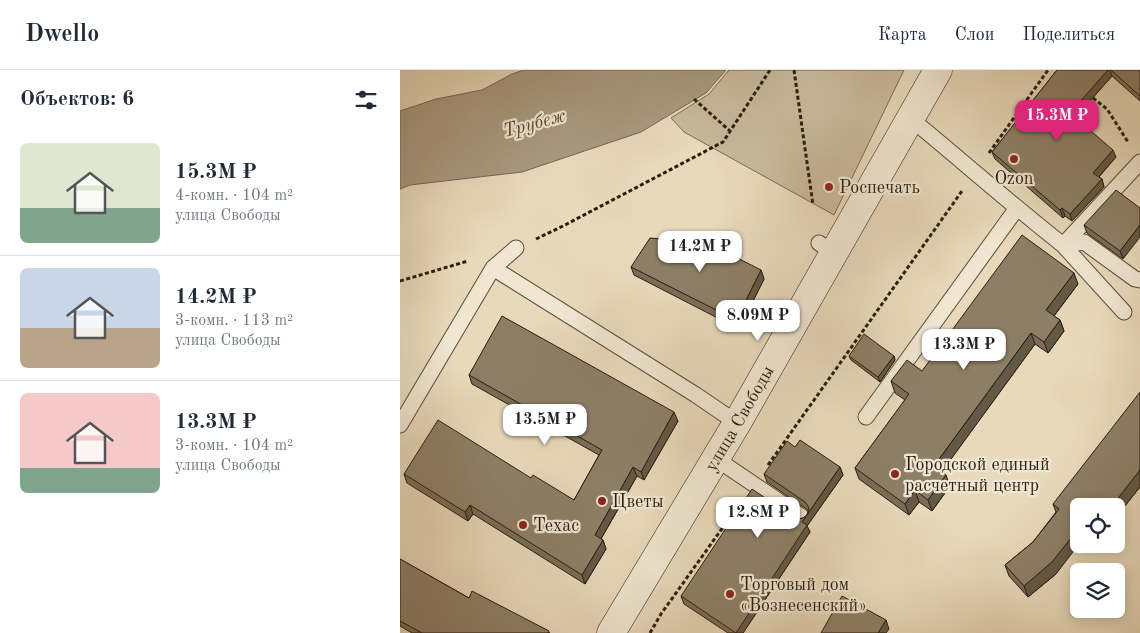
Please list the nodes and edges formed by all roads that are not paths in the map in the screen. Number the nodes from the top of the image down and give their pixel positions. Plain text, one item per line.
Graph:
1 (938, 70) edge
2 (910, 118) junction
3 (1140, 162) edge
4 (1017, 208) junction
5 (1063, 245) junction
6 (516, 248) road end
7 (493, 268) junction
8 (1140, 280) edge
9 (1124, 312) dead end
10 (866, 417) dead end
11 (736, 423) junction
12 (400, 425) edge
13 (716, 458) junction
14 (802, 517) edge
15 (611, 633) edge

1 - 2 main road, улица Свободы
2 - 4 lane
2 - 11 main road, улица Свободы
3 - 5 lane
4 - 5 lane
4 - 10 lane
5 - 8 lane
5 - 9 lane
6 - 7 lane
7 - 11 lane
7 - 12 lane
11 - 13 main road, улица Свободы
13 - 14 lane
13 - 15 main road, улица Свободы

